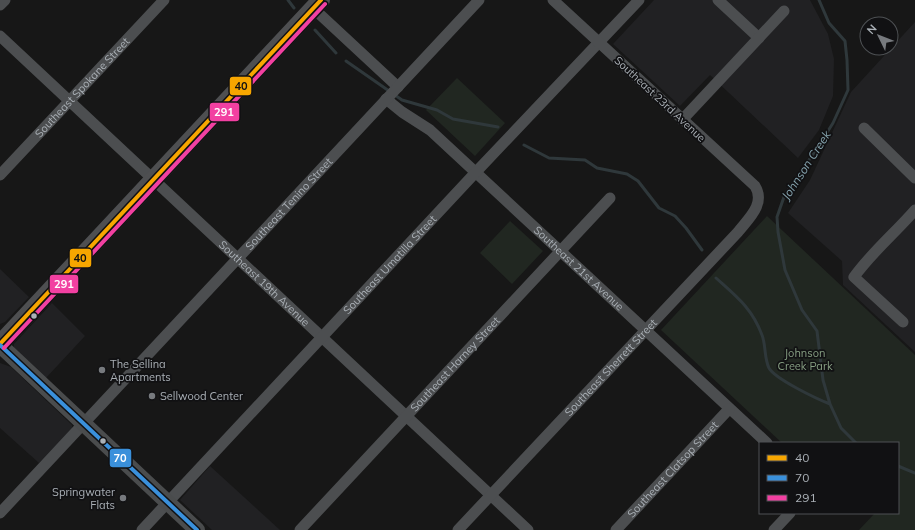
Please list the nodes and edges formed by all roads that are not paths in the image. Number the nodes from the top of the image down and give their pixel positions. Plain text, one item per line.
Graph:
1 (5, 0) edge
2 (164, 0) edge
3 (479, 0) edge
4 (553, 0) edge
5 (639, 0) edge
6 (718, 0) edge
7 (317, 4) edge
8 (0, 5) edge
9 (784, 11) dead end
10 (0, 36) edge
11 (759, 38) junction
12 (598, 43) junction
13 (393, 92) junction
14 (69, 101) junction
15 (682, 120) junction
16 (864, 128) dead end
17 (476, 172) junction
18 (0, 175) edge
19 (915, 178) edge
20 (153, 180) junction
21 (610, 198) dead end
22 (759, 201) joint
23 (915, 210) edge
24 (560, 251) junction
25 (238, 258) junction
26 (903, 322) dead end
27 (644, 330) junction
28 (322, 337) junction
29 (0, 345) edge
30 (729, 409) junction
31 (406, 417) junction
32 (84, 424) junction
33 (766, 442) edge
34 (490, 495) junction
35 (168, 503) junction
36 (0, 513) edge
37 (789, 514) edge
38 (142, 530) edge
39 (197, 530) edge
40 (300, 530) edge
41 (458, 530) edge
42 (528, 530) edge
43 (616, 530) edge
44 (774, 530) edge

1 - 8 street
2 - 14 street, Southeast Spokane Street
3 - 13 street, Southeast Tenino Street
4 - 12 street, Southeast 23rd Avenue
5 - 12 street, Southeast Umatilla Street
6 - 11 street
7 - 13 street, Southeast 21st Avenue
7 - 20 main road
9 - 11 street
10 - 14 street, Southeast 19th Avenue
11 - 15 street
12 - 15 street, Southeast 23rd Avenue
12 - 17 street, Southeast Umatilla Street
13 - 17 street, Southeast 21st Avenue
13 - 25 street, Southeast Tenino Street
14 - 18 street, Southeast Spokane Street
14 - 20 street, Southeast 19th Avenue
15 - 22 street, Southeast 23rd Avenue
16 - 19 street
17 - 24 street, Southeast 21st Avenue
17 - 28 street, Southeast Umatilla Street
20 - 25 street, Southeast 19th Avenue
20 - 29 main road
21 - 24 street, Southeast Harney Street
22 - 27 street, Southeast Sherrett Street
23 - 26 street
24 - 27 street, Southeast 21st Avenue
24 - 31 street, Southeast Harney Street
25 - 28 street, Southeast 19th Avenue
25 - 32 street, Southeast Tenino Street
27 - 30 street, Southeast 21st Avenue
27 - 34 street, Southeast Sherrett Street
28 - 31 street, Southeast 19th Avenue
28 - 35 street, Southeast Umatilla Street
29 - 32 main road
30 - 33 street, Southeast 21st Avenue
30 - 43 street, Southeast Clatsop Street
31 - 34 street, Southeast 19th Avenue
31 - 40 street, Southeast Harney Street
32 - 35 main road
32 - 36 street, Southeast Tenino Street
34 - 41 street, Southeast Sherrett Street
34 - 42 street, Southeast 19th Avenue
35 - 38 street, Southeast Umatilla Street
35 - 39 main road
37 - 44 street

